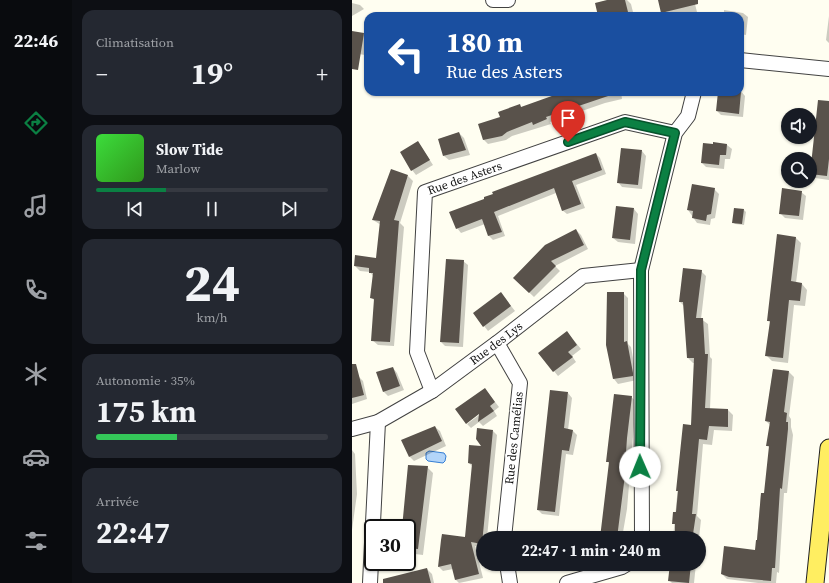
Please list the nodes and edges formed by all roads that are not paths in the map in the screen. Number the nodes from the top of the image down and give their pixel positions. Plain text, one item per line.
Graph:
1 (493, 0) edge
2 (508, 0) edge
3 (744, 60) edge
4 (829, 69) edge
5 (693, 96) edge
6 (675, 133) junction
7 (641, 270) junction
8 (497, 343) junction
9 (432, 391) junction
10 (378, 422) junction
11 (352, 429) edge
12 (829, 448) edge
13 (820, 528) junction
14 (505, 531) edge
15 (642, 531) edge
16 (829, 546) edge
17 (508, 571) edge
18 (608, 571) edge
19 (370, 583) edge
20 (510, 583) edge
21 (567, 583) edge
22 (815, 583) edge

1 - 2 street
3 - 4 street
5 - 6 street
6 - 7 street
6 - 9 street, Rue des Asters
7 - 8 street, Rue des Lys
7 - 15 street
8 - 9 street, Rue des Lys
8 - 14 street, Rue des Camélias
9 - 10 street, Rue des Lys
10 - 11 street, Rue des Lys
10 - 19 street
12 - 13 main road
13 - 16 main road
13 - 22 main road
17 - 20 street
18 - 21 street

